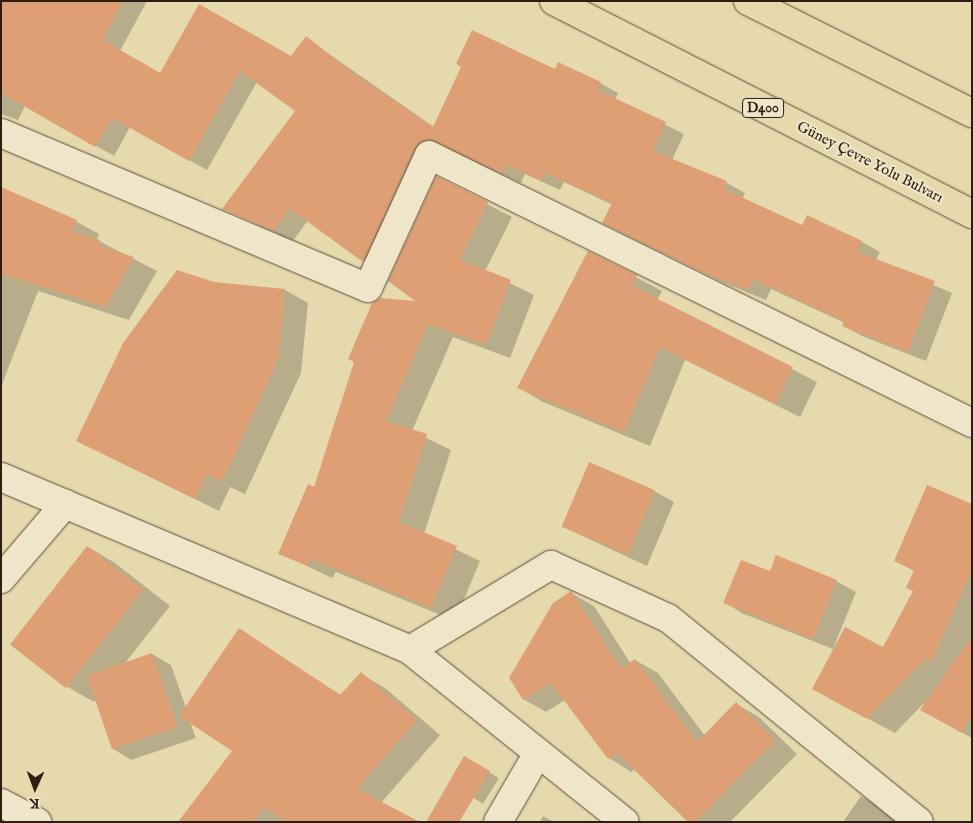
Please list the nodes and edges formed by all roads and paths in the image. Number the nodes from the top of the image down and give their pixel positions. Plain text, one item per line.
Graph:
1 (554, 1) edge
2 (748, 1) edge
3 (972, 113) edge
4 (1, 133) edge
5 (972, 214) edge
6 (972, 423) edge
7 (1, 477) edge
8 (65, 504) junction
9 (1, 579) edge
10 (410, 650) junction
11 (538, 752) junction
12 (1, 803) edge
13 (37, 822) edge
14 (498, 822) edge
15 (625, 822) edge
16 (919, 822) edge

1 - 5 highway, Güney Çevre Yolu Bulvarı / D400
2 - 3 highway
4 - 6 street
7 - 8 street
8 - 9 street
8 - 10 street
10 - 11 street
10 - 16 street
11 - 14 street
11 - 15 street
12 - 13 street

